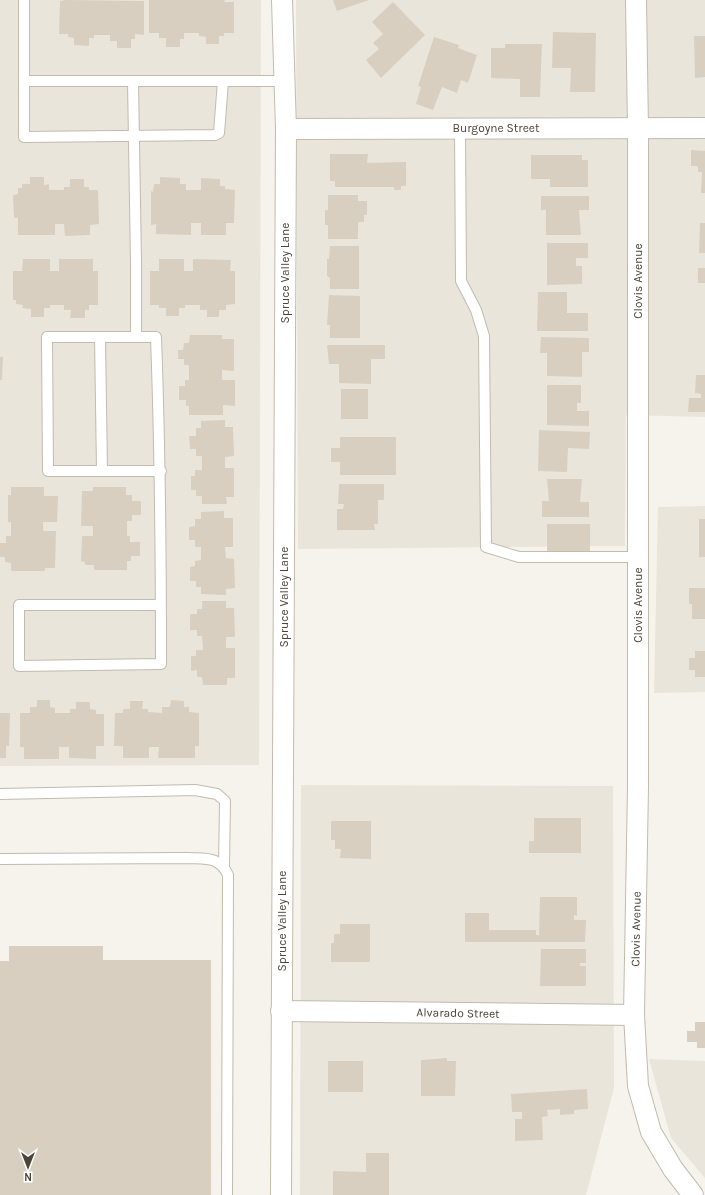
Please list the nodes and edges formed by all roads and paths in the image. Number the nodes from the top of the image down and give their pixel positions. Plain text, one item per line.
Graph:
1 (24, 0) edge
2 (282, 0) edge
3 (636, 0) edge
4 (24, 81) junction
5 (132, 81) junction
6 (223, 81) junction
7 (284, 81) junction
8 (460, 128) junction
9 (705, 128) edge
10 (286, 129) junction
11 (638, 129) junction
12 (134, 135) junction
13 (100, 337) junction
14 (136, 337) junction
15 (102, 471) junction
16 (161, 471) junction
17 (638, 557) junction
18 (161, 605) junction
19 (0, 794) edge
20 (0, 859) edge
21 (224, 866) junction
22 (282, 1011) junction
23 (634, 1015) junction
24 (227, 1195) edge
25 (281, 1195) edge
26 (693, 1195) edge

1 - 4 lane
2 - 7 street, Spruce Valley Lane
3 - 11 street, Clovis Avenue
4 - 5 lane
4 - 12 lane
5 - 6 lane
5 - 12 lane
6 - 7 lane
6 - 12 lane
7 - 10 street, Spruce Valley Lane
8 - 10 street, Burgoyne Street
8 - 11 street, Burgoyne Street
8 - 17 lane
9 - 11 street, Burgoyne Street
10 - 22 street, Spruce Valley Lane
11 - 17 street, Clovis Avenue
12 - 14 lane
13 - 14 lane
13 - 15 lane
13 - 15 lane
14 - 16 lane
15 - 16 lane
16 - 18 lane
17 - 23 street, Clovis Avenue
18 - 18 lane
19 - 21 lane
20 - 21 lane
21 - 24 lane
22 - 23 street, Alvarado Street
22 - 25 street, Spruce Valley Lane
23 - 26 street, Clovis Avenue

